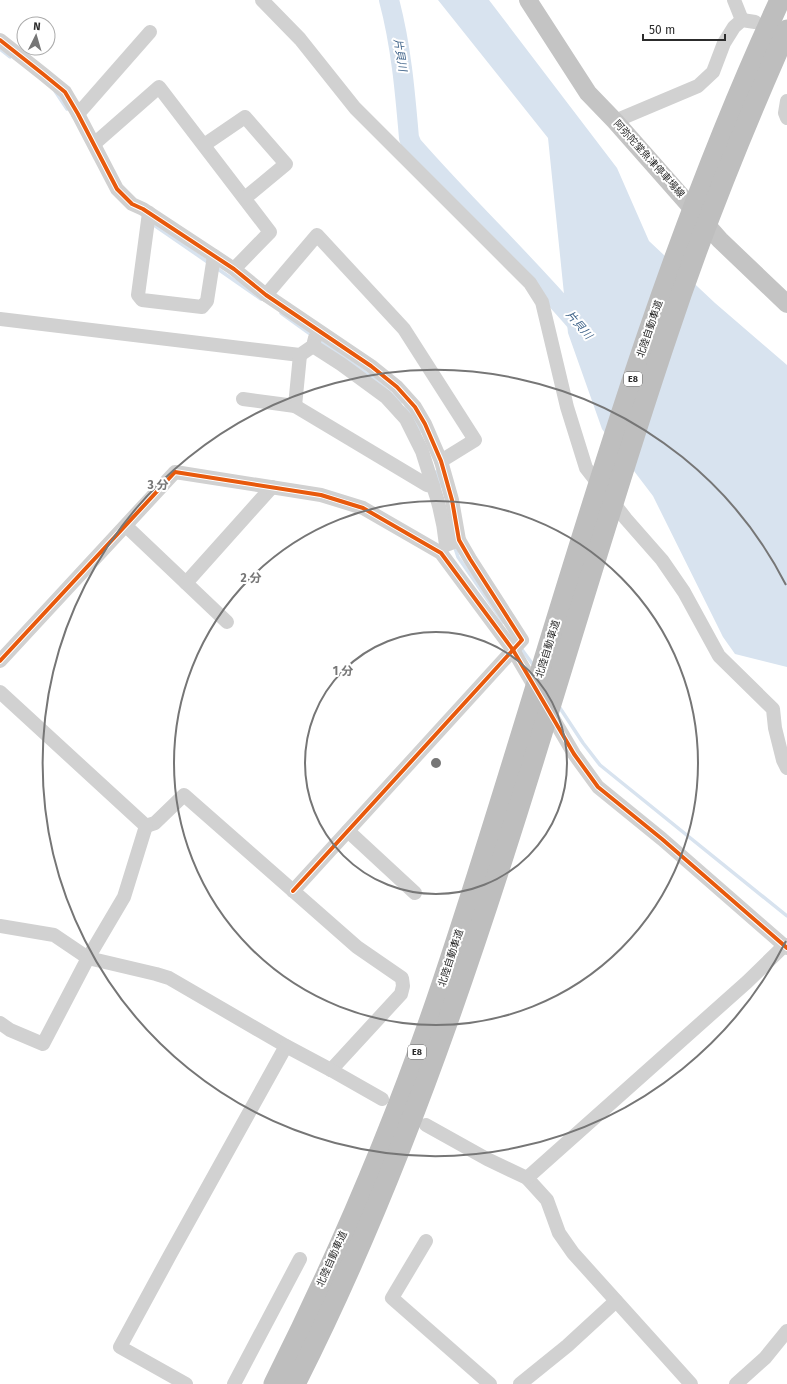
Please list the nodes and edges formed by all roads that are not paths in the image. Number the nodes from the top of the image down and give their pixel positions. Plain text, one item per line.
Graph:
1 (262, 0) edge
2 (528, 0) edge
3 (734, 0) edge
4 (780, 0) edge
5 (787, 30) edge
6 (150, 32) dead end
7 (0, 40) edge
8 (787, 101) edge
9 (78, 114) junction
10 (787, 118) edge
11 (615, 121) junction
12 (94, 144) junction
13 (204, 145) junction
14 (245, 198) junction
15 (149, 213) junction
16 (214, 256) junction
17 (234, 269) junction
18 (266, 295) junction
19 (787, 304) edge
20 (0, 320) edge
21 (318, 330) junction
22 (313, 346) junction
23 (300, 355) junction
24 (243, 399) dead end
25 (295, 406) junction
26 (441, 461) junction
27 (433, 486) junction
28 (272, 487) junction
29 (126, 526) junction
30 (449, 546) junction
31 (186, 582) junction
32 (577, 586) junction
33 (227, 622) dead end
34 (513, 650) junction
35 (0, 661) edge
36 (0, 692) edge
37 (787, 768) edge
38 (146, 826) junction
39 (348, 831) junction
40 (294, 891) junction
41 (415, 893) dead end
42 (0, 926) edge
43 (786, 946) edge
44 (88, 958) junction
45 (0, 1023) edge
46 (286, 1046) junction
47 (330, 1070) junction
48 (382, 1099) dead end
49 (426, 1125) dead end
50 (527, 1178) junction
51 (426, 1241) dead end
52 (300, 1258) dead end
53 (616, 1301) junction
54 (787, 1331) edge
55 (186, 1384) edge
56 (234, 1384) edge
57 (274, 1384) edge
58 (294, 1384) edge
59 (490, 1384) edge
60 (520, 1384) edge
61 (691, 1384) edge
62 (736, 1384) edge

1 - 37 street
2 - 11 main road, 阿弥陀堂魚津停車場線
3 - 11 street
4 - 32 highway, 北陸自動車道 / E8
5 - 32 highway, 北陸自動車道 / E8
6 - 9 street
7 - 9 street
8 - 10 street
9 - 12 street
11 - 19 main road, 阿弥陀堂魚津停車場線
12 - 13 street
12 - 15 street
13 - 14 street
13 - 14 street
14 - 17 street
15 - 16 street
15 - 16 street
16 - 17 street
17 - 18 street
18 - 21 street
18 - 26 street
20 - 23 street
21 - 22 street
21 - 26 street
22 - 23 street
22 - 27 street
23 - 25 street
24 - 25 street
25 - 27 street
26 - 30 street
27 - 30 street
28 - 29 street
28 - 30 street
28 - 31 street
29 - 31 street
29 - 35 street
30 - 34 street
30 - 34 street
31 - 33 street
32 - 57 highway, 北陸自動車道 / E8
32 - 58 highway, 北陸自動車道 / E8
34 - 39 street
34 - 43 street
36 - 38 street
38 - 40 street
38 - 44 street
39 - 40 street
39 - 41 street
40 - 47 street
42 - 44 street
43 - 50 street
44 - 45 street
44 - 46 street
46 - 47 street
46 - 55 street
47 - 48 street
49 - 50 street
50 - 53 street
51 - 59 street
52 - 56 street
53 - 60 street
53 - 61 street
54 - 62 street

